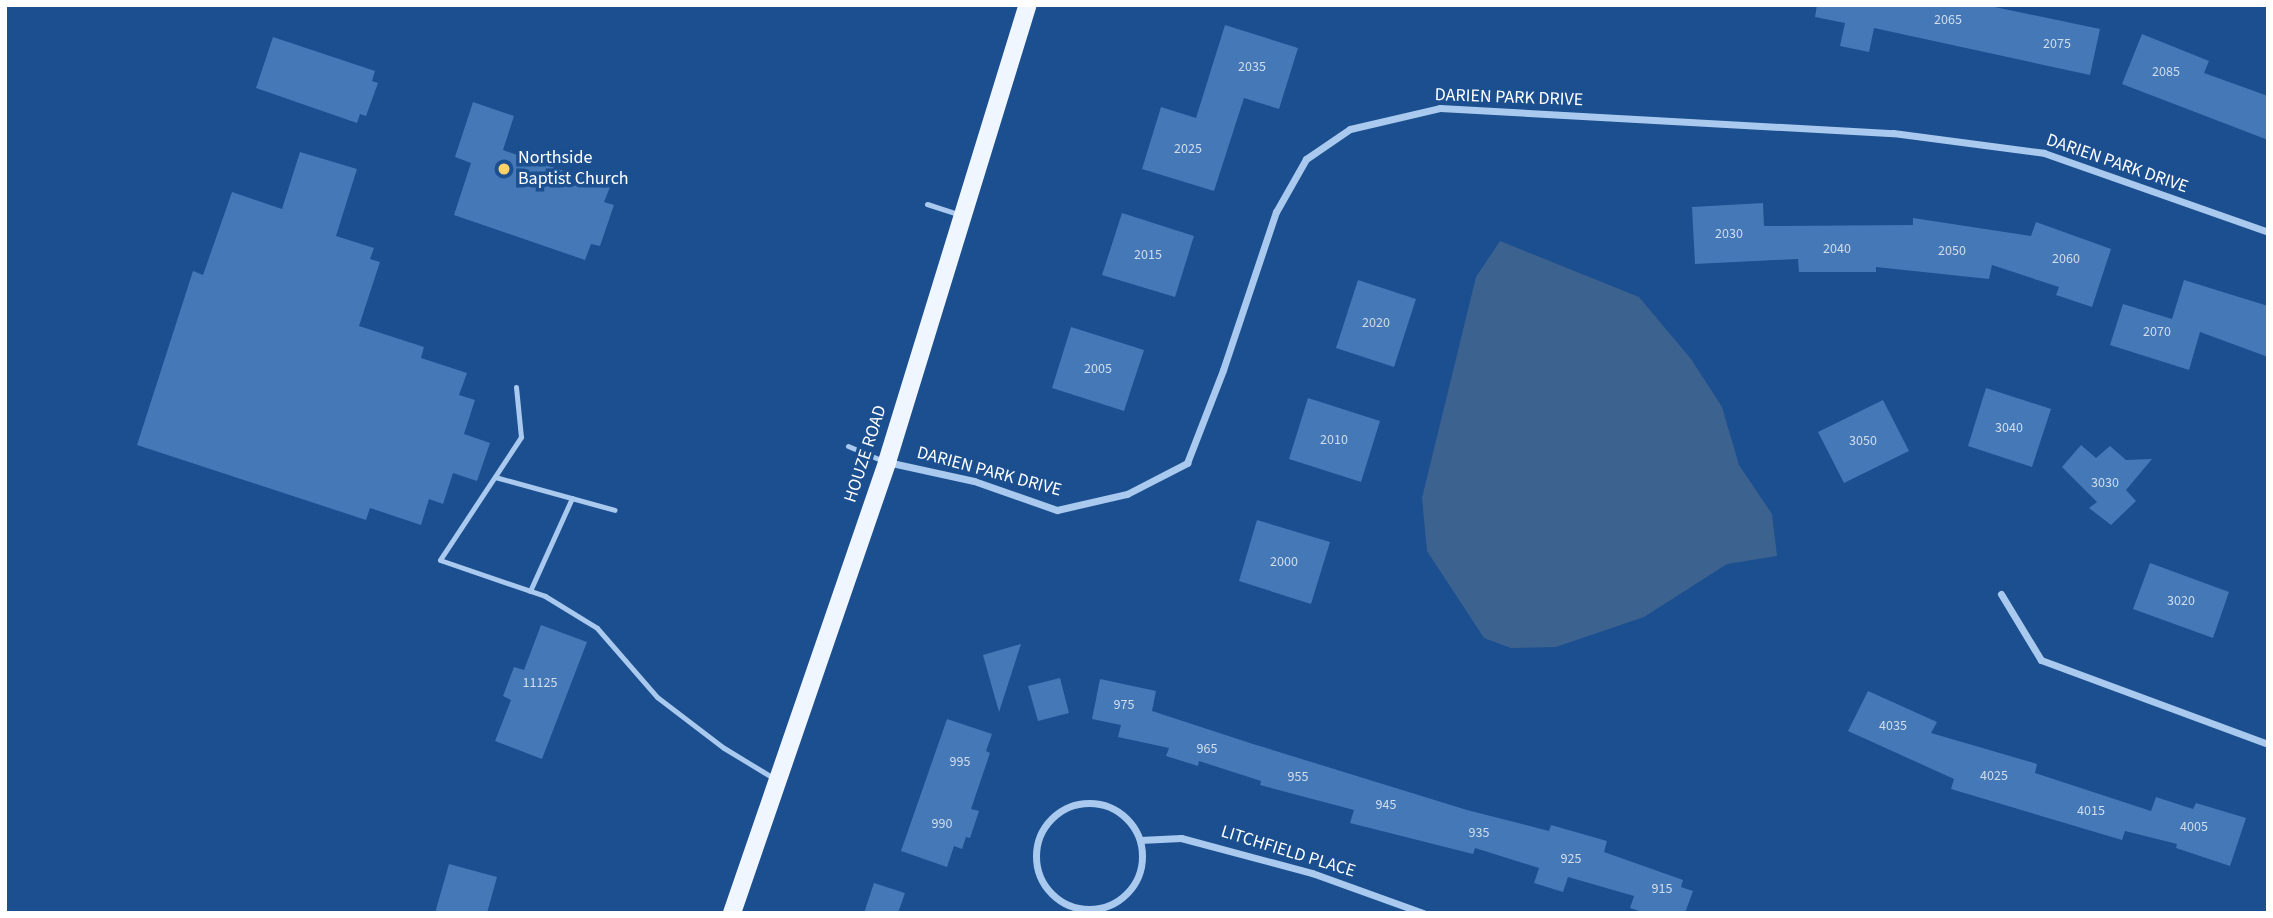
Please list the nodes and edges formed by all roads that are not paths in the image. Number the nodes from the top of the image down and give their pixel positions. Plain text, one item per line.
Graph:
1 (1028, 5) edge
2 (927, 204) dead end
3 (964, 216) junction
4 (2268, 232) edge
5 (516, 387) dead end
6 (848, 446) dead end
7 (887, 462) junction
8 (495, 477) junction
9 (572, 498) junction
10 (615, 510) dead end
11 (530, 591) junction
12 (2001, 594) dead end
13 (2268, 744) edge
14 (778, 780) junction
15 (1140, 840) junction
16 (732, 913) edge
17 (1423, 913) edge

1 - 3 main road, HOUZE ROAD
2 - 3 lane
3 - 7 main road, HOUZE ROAD
4 - 7 street, DARIEN PARK DRIVE
5 - 8 lane
6 - 7 lane
7 - 14 main road, HOUZE ROAD
8 - 9 lane
8 - 11 lane
9 - 10 lane
9 - 11 lane
11 - 14 lane
12 - 13 street
14 - 16 main road, HOUZE ROAD
15 - 15 street
15 - 17 street, LITCHFIELD PLACE

